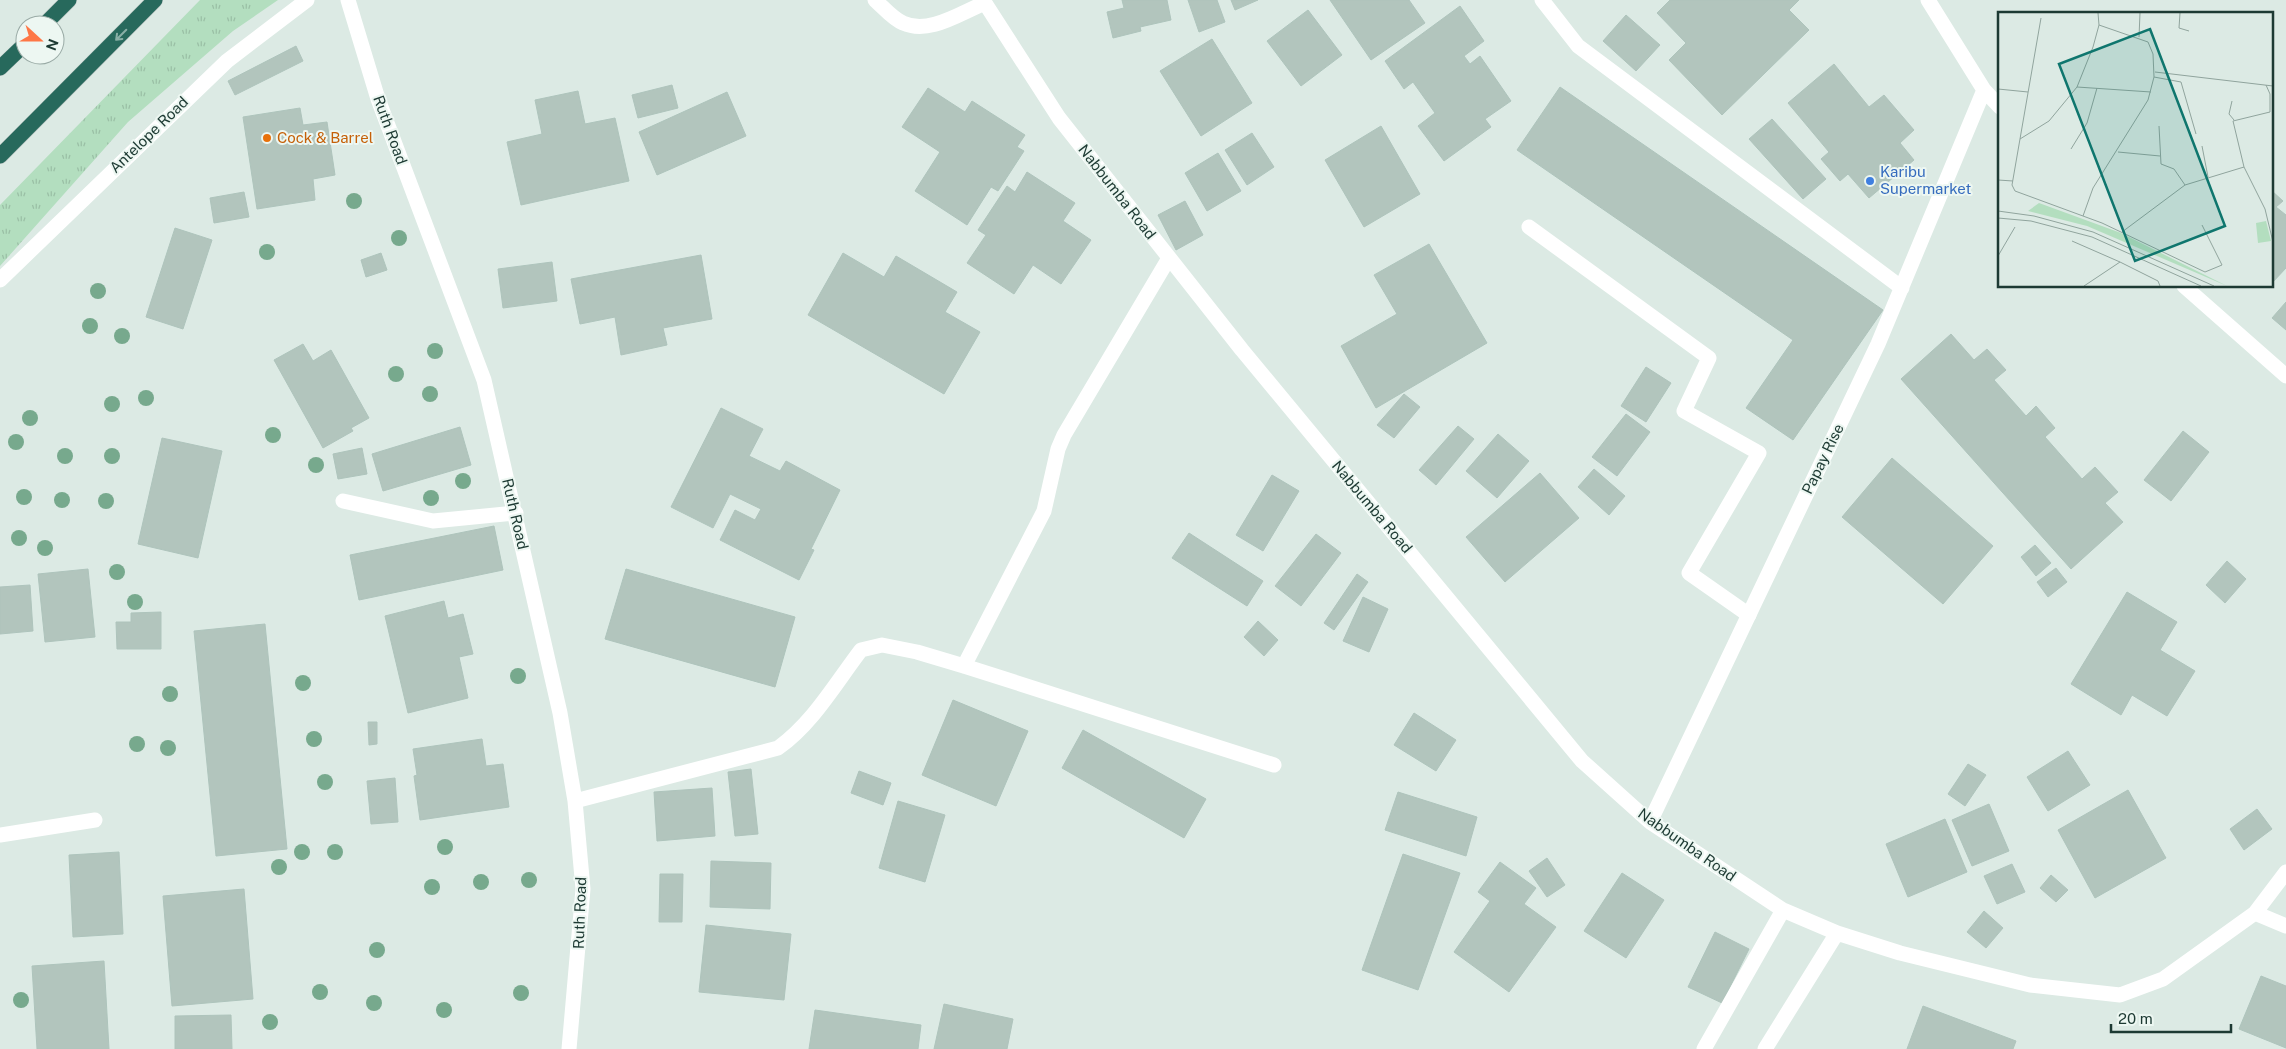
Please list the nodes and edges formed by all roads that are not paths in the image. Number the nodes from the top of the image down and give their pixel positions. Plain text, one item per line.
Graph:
1 (68, 0) edge
2 (155, 0) edge
3 (307, 0) edge
4 (348, 0) edge
5 (875, 0) edge
6 (1542, 0) edge
7 (1928, 0) edge
8 (984, 1) edge
9 (54, 15) edge
10 (15, 54) edge
11 (0, 68) edge
12 (1984, 90) junction
13 (1998, 105) edge
14 (0, 156) edge
15 (1529, 227) dead end
16 (1169, 258) junction
17 (0, 280) edge
18 (1902, 288) junction
19 (2186, 288) edge
20 (2286, 376) edge
21 (343, 501) dead end
22 (516, 513) junction
23 (1749, 616) junction
24 (964, 666) junction
25 (1274, 765) dead end
26 (575, 801) junction
27 (95, 820) dead end
28 (1650, 822) junction
29 (0, 835) edge
30 (2286, 872) edge
31 (1783, 910) junction
32 (2254, 913) junction
33 (2286, 926) edge
34 (1837, 933) junction
35 (569, 1049) edge
36 (1704, 1049) edge
37 (1765, 1049) edge

1 - 9 highway
2 -> 14 highway
3 - 17 street, Antelope Road
4 - 22 street, Ruth Road
5 - 8 street
6 - 18 street
7 - 12 street
8 - 16 street, Nabbumba Road
10 - 11 highway
12 - 13 street
12 - 18 street, Papay Rise
15 - 23 street
16 - 24 street
16 - 28 street, Nabbumba Road
18 - 23 street, Papay Rise
19 - 20 street
21 - 22 street
22 - 26 street, Ruth Road
23 - 28 street, Papay Rise
24 - 25 street
24 - 26 street
26 - 35 street, Ruth Road
27 - 29 street
28 - 31 street, Nabbumba Road
30 - 32 street, Nabbumba Road
31 - 34 street, Nabbumba Road
31 - 36 street
32 - 33 street
32 - 34 street, Nabbumba Road
34 - 37 street

